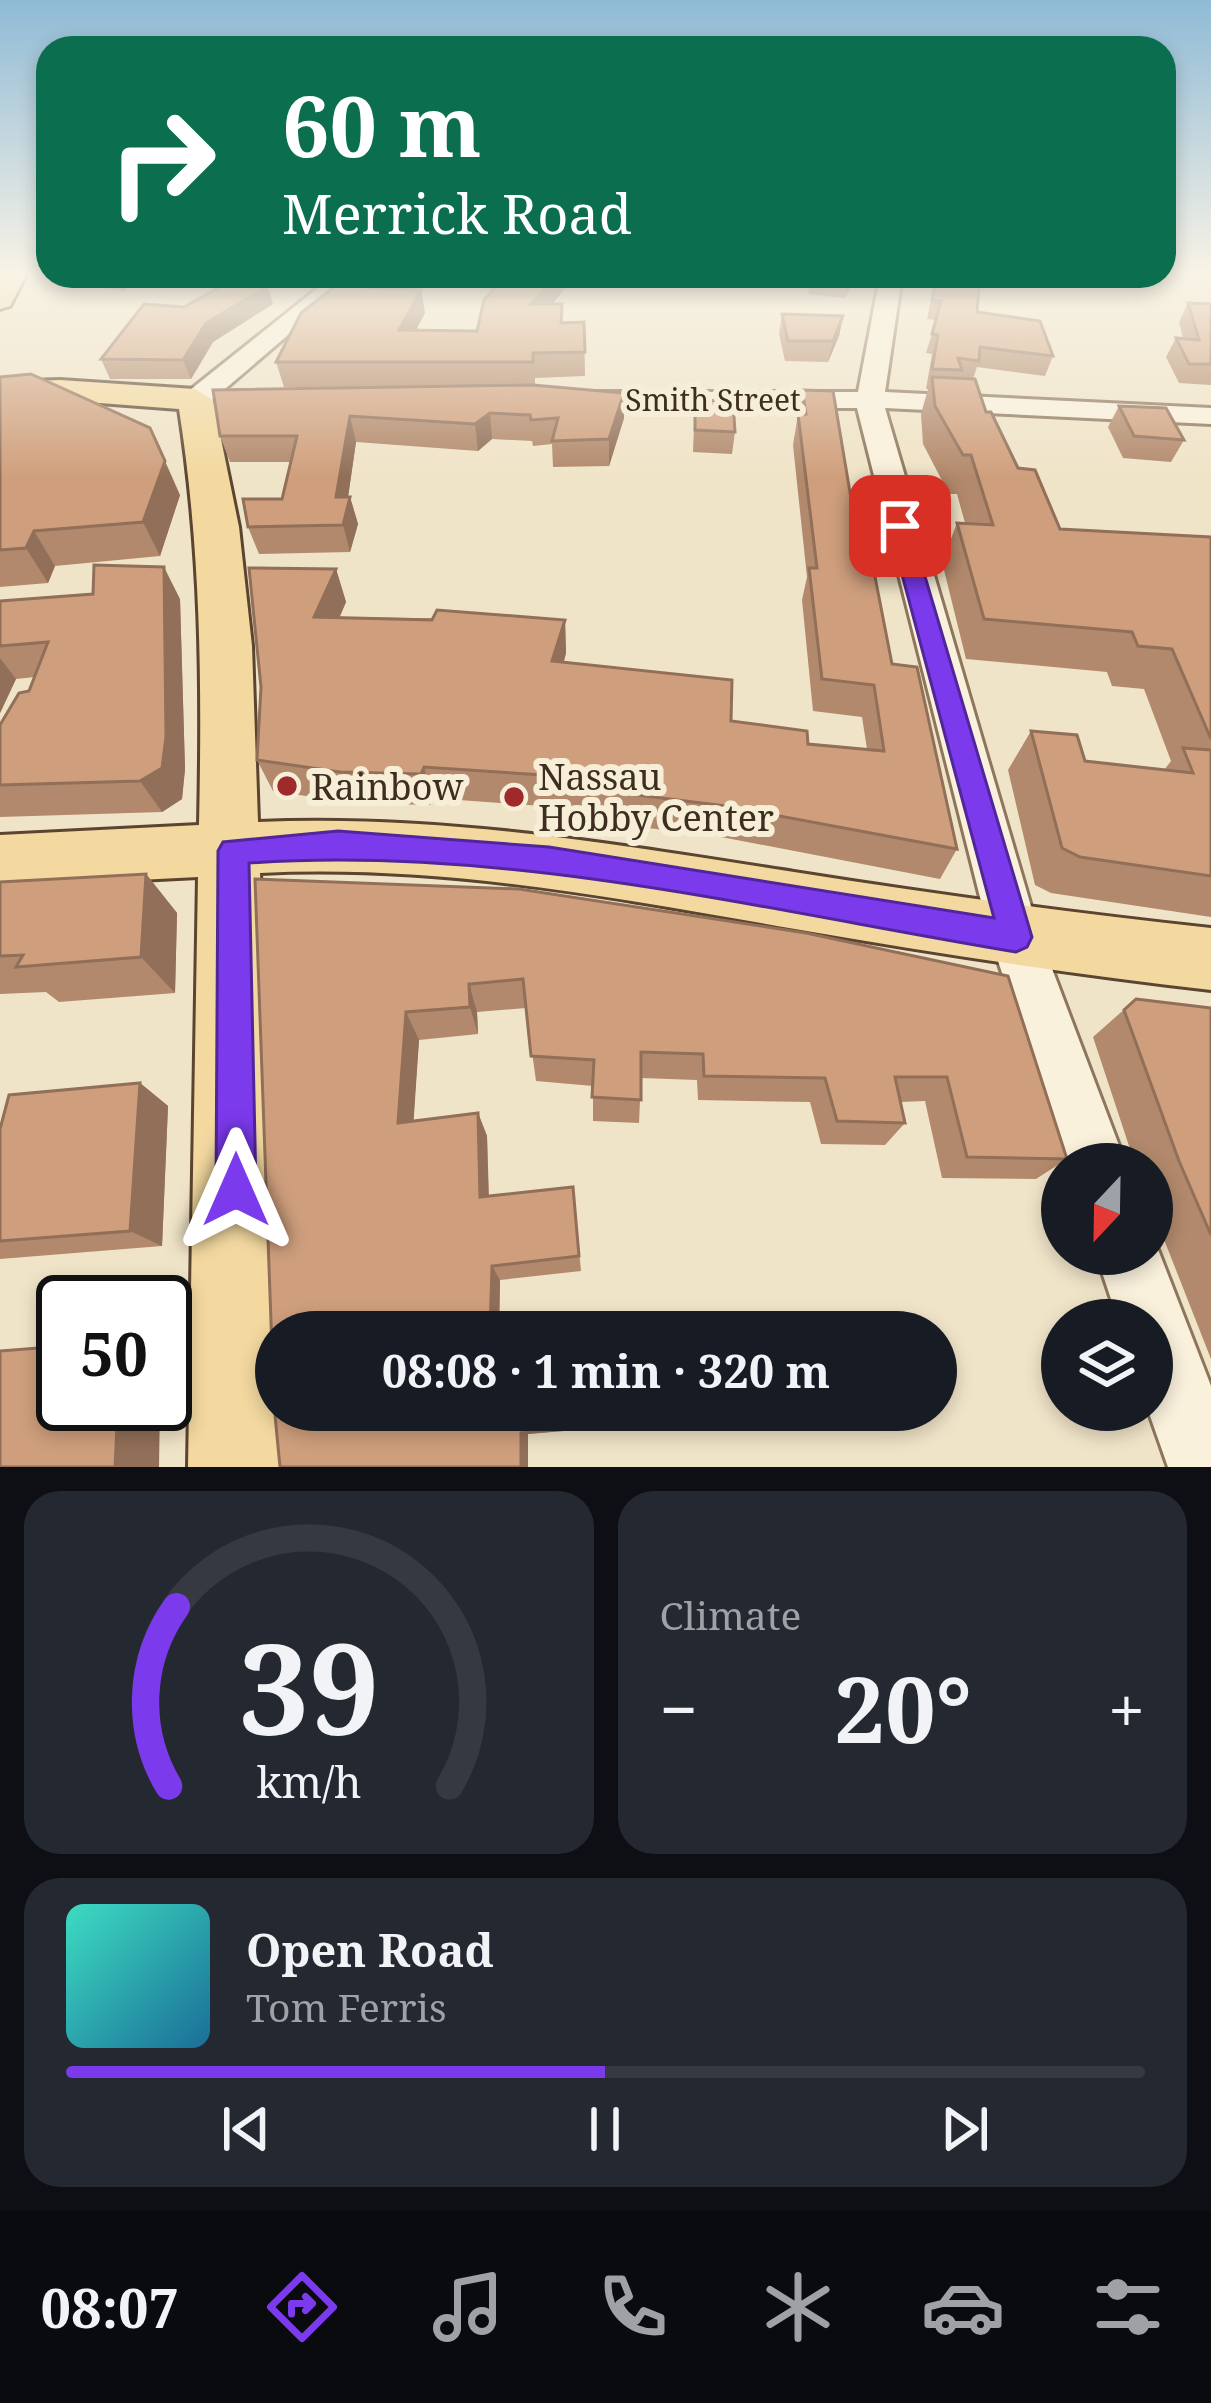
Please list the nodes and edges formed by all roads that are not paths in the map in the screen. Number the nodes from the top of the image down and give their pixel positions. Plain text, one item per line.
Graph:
1 (281, 339) edge
2 (878, 339) edge
3 (0, 392) edge
4 (873, 399) junction
5 (219, 400) junction
6 (548, 400) edge
7 (1211, 416) edge
8 (233, 851) junction
9 (0, 862) edge
10 (1016, 937) junction
11 (1211, 959) edge
12 (1089, 1143) edge
13 (1173, 1378) edge
14 (236, 1467) edge
15 (1205, 1467) edge

1 - 5 street
2 - 4 street
3 - 5 main road
4 - 6 street, Smith Street
4 - 7 street, Smith Street
4 - 10 street
5 - 8 main road
8 - 9 main road
8 - 10 main road
8 - 14 main road
10 - 11 main road
10 - 12 street
13 - 15 street

